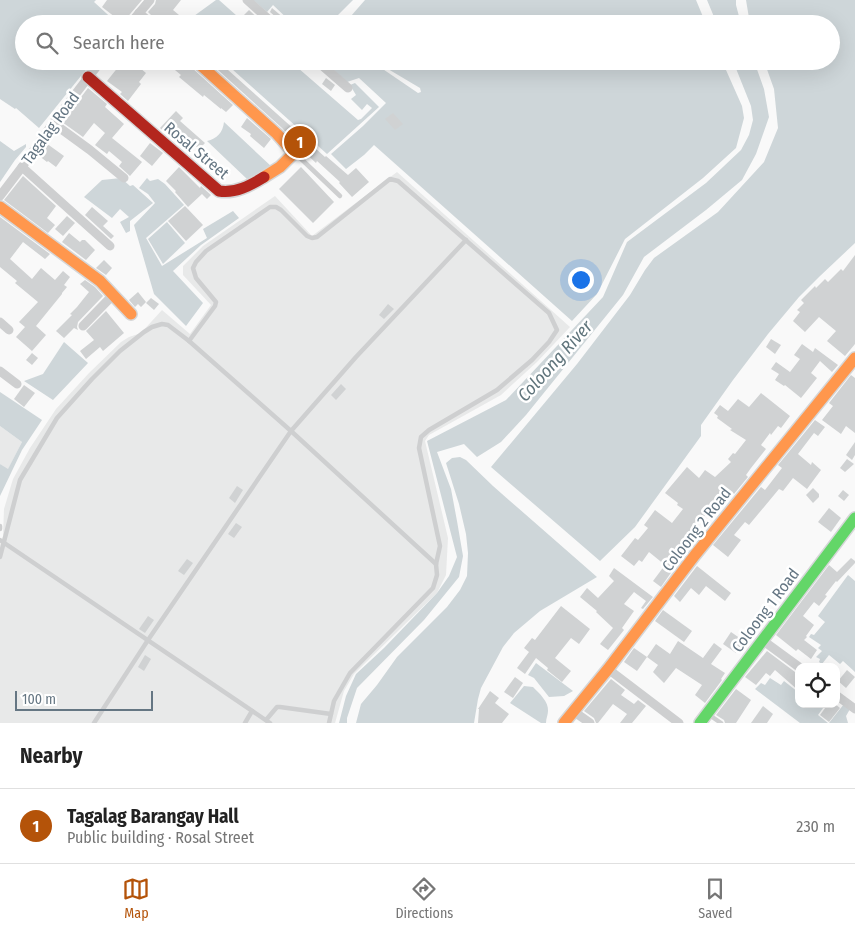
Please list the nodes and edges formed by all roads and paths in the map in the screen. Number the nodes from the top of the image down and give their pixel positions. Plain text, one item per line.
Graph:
1 (150, 0) edge
2 (247, 0) edge
3 (139, 13) joint
4 (141, 15) edge
5 (264, 15) edge
6 (94, 70) edge
7 (206, 70) edge
8 (327, 70) edge
9 (88, 77) junction
10 (348, 88) dead end
11 (53, 123) junction
12 (294, 152) junction
13 (22, 167) junction
14 (124, 178) dead end
15 (0, 196) edge
16 (340, 196) dead end
17 (0, 207) edge
18 (466, 240) junction
19 (110, 246) dead end
20 (114, 294) junction
21 (131, 314) dead end
22 (0, 322) edge
23 (84, 326) dead end
24 (9, 330) dead end
25 (189, 342) junction
26 (855, 358) edge
27 (0, 371) edge
28 (17, 384) dead end
29 (291, 431) junction
30 (855, 518) edge
31 (2, 542) edge
32 (0, 557) edge
33 (436, 564) junction
34 (148, 640) junction
35 (762, 640) junction
36 (795, 664) edge
37 (608, 669) junction
38 (840, 698) edge
39 (855, 709) edge
40 (252, 711) junction
41 (573, 711) junction
42 (707, 713) junction
43 (332, 714) junction
44 (246, 722) edge
45 (268, 722) edge
46 (94, 723) edge
47 (329, 723) edge
48 (564, 723) edge
49 (590, 723) edge
50 (679, 723) edge
51 (700, 723) edge
52 (721, 723) edge

1 - 3 street
2 - 5 street
3 - 4 street
6 - 9 street, Tagalag Road
7 - 12 street
8 - 10 street
9 - 11 street, Tagalag Road
9 - 12 street, Rosal Street
11 - 13 street, Tagalag Road
11 - 14 street
12 - 16 lane
13 - 15 street, Tagalag Road
13 - 19 street
17 - 20 street
18 - 25 lane
18 - 29 lane
18 - 33 lane
20 - 21 street
20 - 23 street
22 - 24 street
25 - 29 lane
25 - 31 lane
26 - 37 street, Coloong 2 Road
27 - 28 street
29 - 33 lane
29 - 34 lane
30 - 35 street, Coloong 1 Road
31 - 32 lane
31 - 34 lane
33 - 43 lane
34 - 40 lane
34 - 46 lane
35 - 36 street
35 - 42 street, Coloong 1 Road
37 - 41 street, Coloong 2 Road
37 - 50 street
38 - 39 street
40 - 44 lane
40 - 45 lane
41 - 48 street, Coloong 2 Road
41 - 49 street
42 - 51 street, Coloong 1 Road
42 - 52 lane
43 - 45 lane
43 - 47 lane

